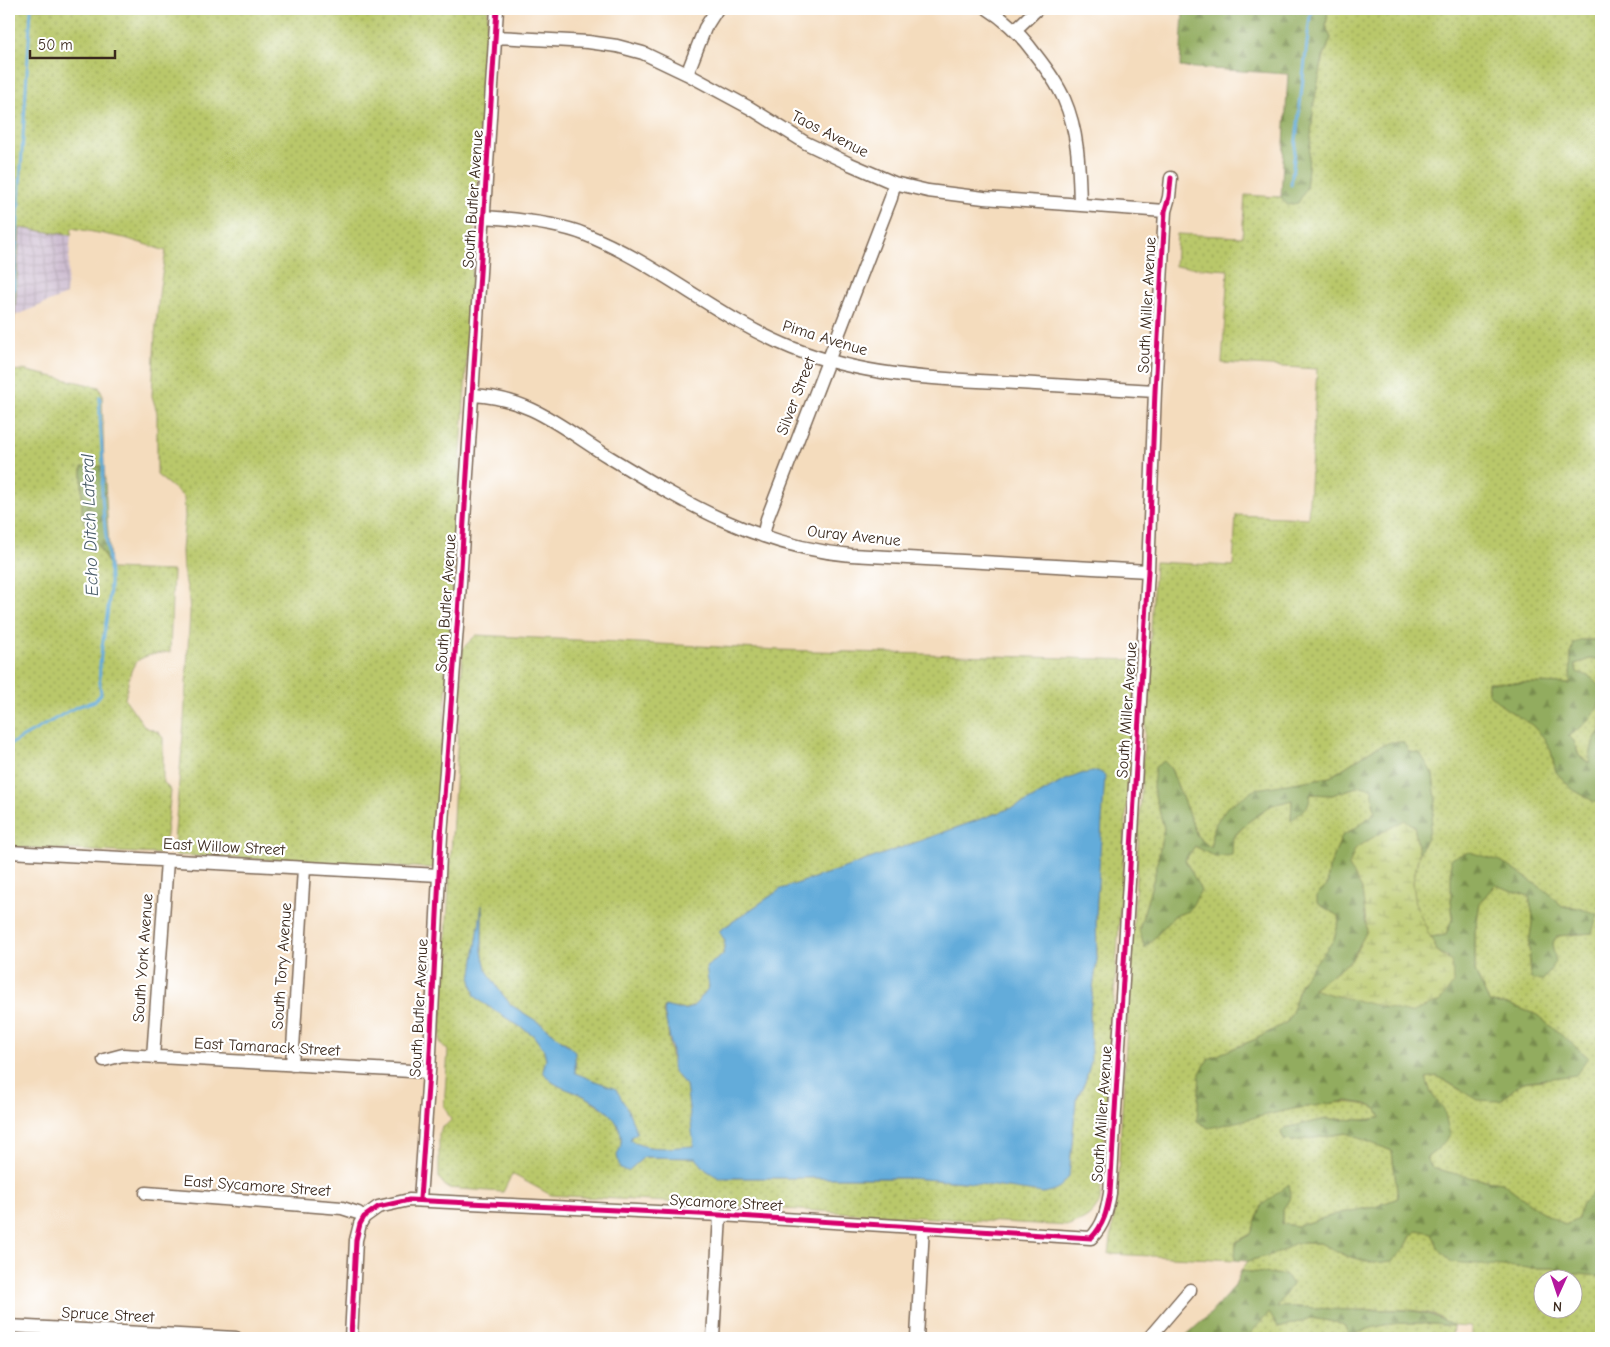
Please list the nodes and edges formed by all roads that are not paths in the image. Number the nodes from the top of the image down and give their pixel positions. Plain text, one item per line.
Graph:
1 (497, 9) edge
2 (717, 9) edge
3 (988, 9) edge
4 (1037, 9) edge
5 (1015, 30) junction
6 (496, 37) junction
7 (687, 74) junction
8 (1171, 178) dead end
9 (894, 183) junction
10 (1080, 205) junction
11 (1165, 211) junction
12 (484, 217) junction
13 (828, 360) junction
14 (1155, 391) junction
15 (473, 395) junction
16 (763, 536) junction
17 (1148, 570) junction
18 (9, 852) edge
19 (167, 861) junction
20 (304, 868) junction
21 (438, 875) junction
22 (153, 1057) junction
23 (104, 1060) dead end
24 (292, 1065) junction
25 (429, 1072) junction
26 (146, 1193) dead end
27 (420, 1199) junction
28 (720, 1215) junction
29 (364, 1217) junction
30 (922, 1228) junction
31 (1090, 1238) joint
32 (1190, 1290) dead end
33 (9, 1326) edge
34 (236, 1338) edge
35 (350, 1338) edge
36 (713, 1338) edge
37 (917, 1338) edge
38 (1149, 1338) edge

1 - 6 street, South Butler Avenue
2 - 7 street
3 - 5 street
4 - 5 street
5 - 10 street
6 - 7 street, Taos Avenue
6 - 12 street, South Butler Avenue
7 - 9 street, Taos Avenue
8 - 11 street, South Miller Avenue
9 - 10 street, Taos Avenue
9 - 13 street, Silver Street
10 - 11 street, Taos Avenue
11 - 14 street, South Miller Avenue
12 - 13 street, Pima Avenue
12 - 15 street, South Butler Avenue
13 - 14 street, Pima Avenue
13 - 16 street, Silver Street
14 - 17 street, South Miller Avenue
15 - 16 street, Ouray Avenue
15 - 21 street, South Butler Avenue
16 - 17 street, Ouray Avenue
17 - 31 street, South Miller Avenue
18 - 19 street, East Willow Street
19 - 20 street, East Willow Street
19 - 22 street, South York Avenue
20 - 21 street, East Willow Street
20 - 24 street, South Tory Avenue
21 - 25 street, South Butler Avenue
22 - 23 street, East Tamarack Street
22 - 24 street, East Tamarack Street
24 - 25 street, East Tamarack Street
25 - 27 street, South Butler Avenue
26 - 29 street, East Sycamore Street
27 - 28 street, Sycamore Street
27 - 29 street, Sycamore Street
28 - 30 street, Sycamore Street
28 - 36 street
29 - 35 street
30 - 31 street, Sycamore Street
30 - 37 street
32 - 38 street
33 - 34 street, Spruce Street

